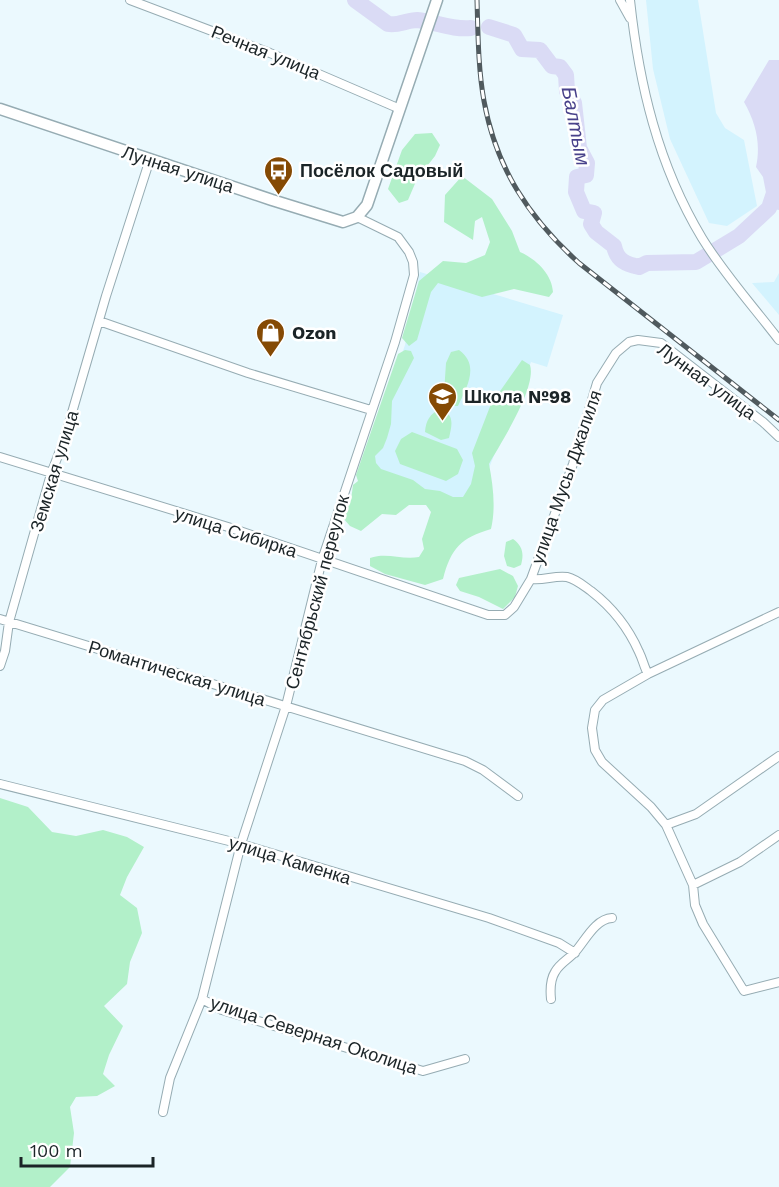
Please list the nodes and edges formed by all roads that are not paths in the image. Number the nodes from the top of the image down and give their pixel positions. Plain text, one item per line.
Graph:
1 (130, 0) edge
2 (620, 0) edge
3 (630, 0) edge
4 (436, 4) edge
5 (633, 24) junction
6 (0, 109) edge
7 (400, 109) junction
8 (150, 159) junction
9 (357, 217) junction
10 (99, 321) junction
11 (779, 340) edge
12 (629, 342) joint
13 (371, 410) junction
14 (779, 437) edge
15 (0, 457) edge
16 (51, 474) junction
17 (322, 560) junction
18 (531, 579) junction
19 (779, 612) edge
20 (505, 615) joint
21 (4, 621) edge
22 (0, 666) edge
23 (648, 674) junction
24 (286, 706) junction
25 (779, 756) edge
26 (0, 784) edge
27 (518, 796) dead end
28 (666, 825) junction
29 (779, 835) edge
30 (241, 844) junction
31 (693, 885) junction
32 (612, 918) dead end
33 (575, 953) junction
34 (779, 982) edge
35 (202, 997) junction
36 (551, 999) dead end
37 (465, 1059) dead end
38 (163, 1112) dead end

1 - 7 street, Речная улица
2 - 5 street
3 - 5 street
4 - 7 street
5 - 11 street
6 - 8 street, Лунная улица
7 - 9 street
8 - 9 street, Лунная улица
8 - 10 street, Земская улица
9 - 13 street, Сентябрьский переулок
10 - 13 street
10 - 16 street, Земская улица
12 - 14 street, Лунная улица
12 - 18 street, улица Мусы Джалиля
13 - 17 street, Сентябрьский переулок
15 - 16 street, улица Сибирка
16 - 17 street, улица Сибирка
16 - 21 street, Земская улица
17 - 20 street, улица Сибирка
17 - 24 street, Сентябрьский переулок
18 - 20 street, улица Мусы Джалиля
18 - 23 street
19 - 23 street
21 - 22 street, Земская улица
21 - 24 street, Романтическая улица
23 - 28 street
24 - 27 street, Романтическая улица
24 - 30 street, Сентябрьский переулок
25 - 28 street
26 - 30 street, улица Каменка
28 - 31 street
29 - 31 street
30 - 33 street, улица Каменка
30 - 35 street, Сентябрьский переулок
31 - 34 street
32 - 33 street
33 - 36 street
35 - 37 street, улица Северная Околица
35 - 38 street, Сентябрьский переулок

